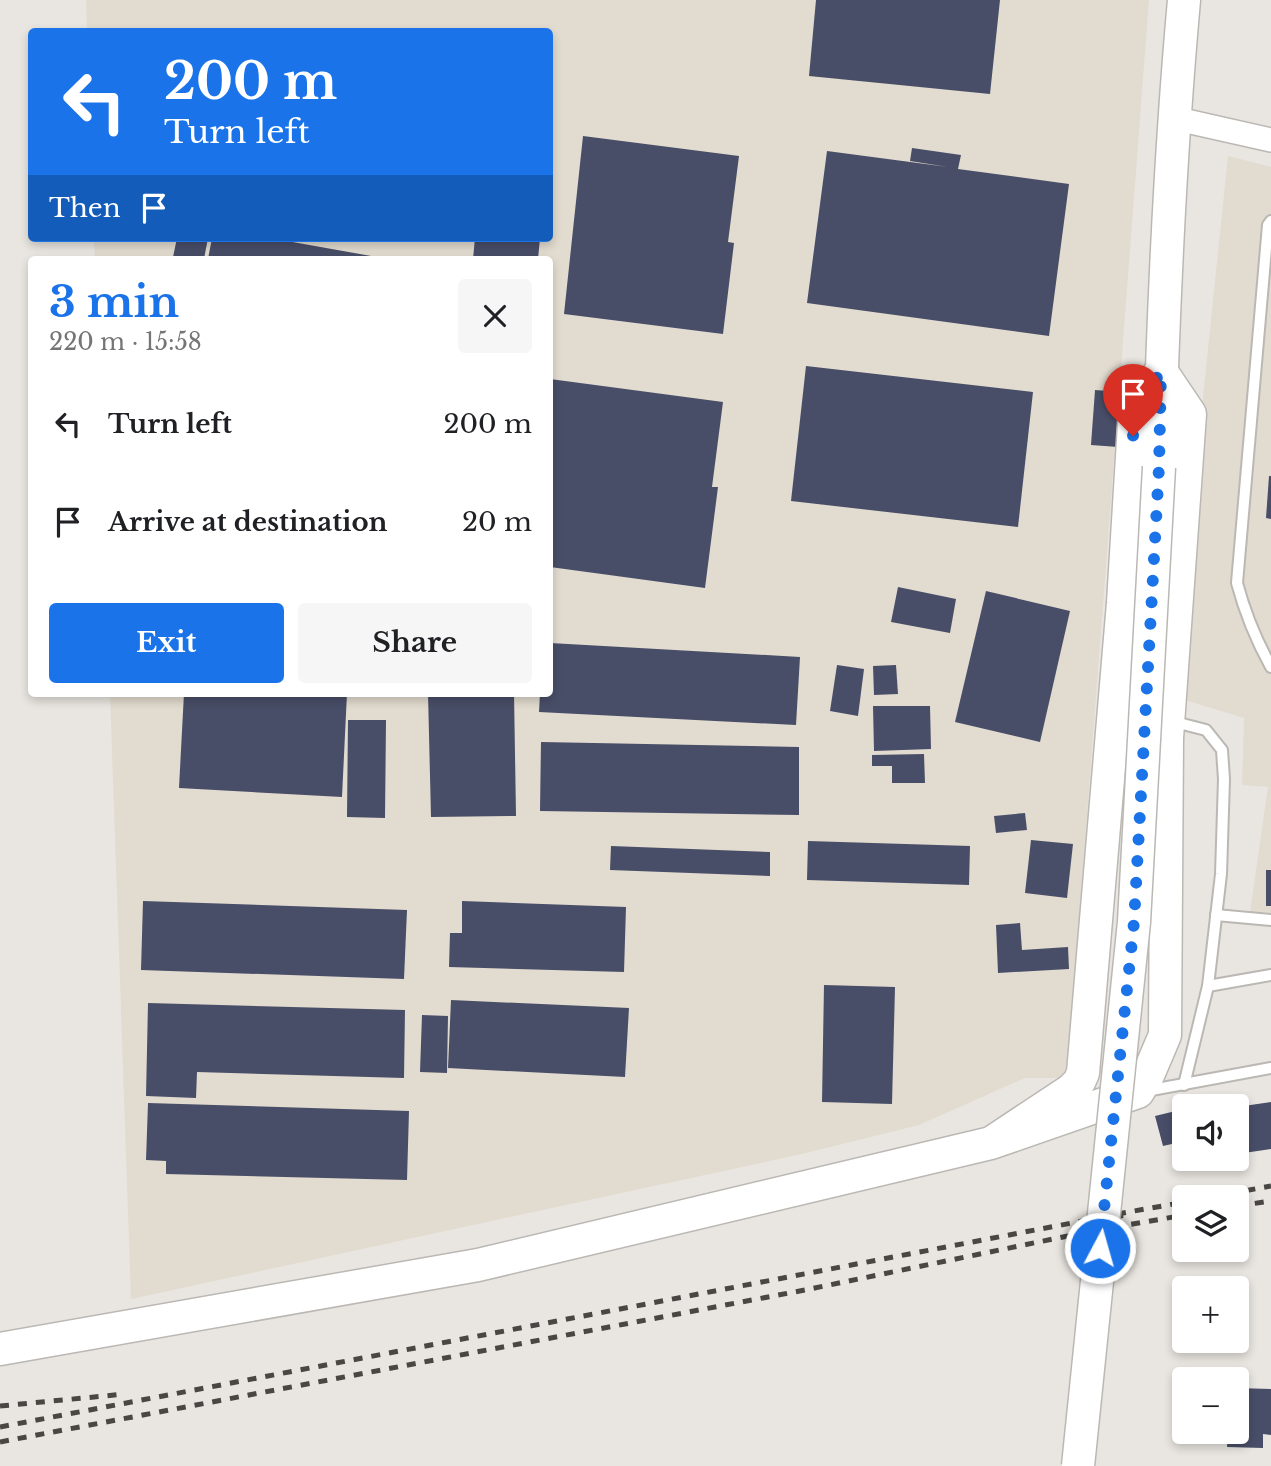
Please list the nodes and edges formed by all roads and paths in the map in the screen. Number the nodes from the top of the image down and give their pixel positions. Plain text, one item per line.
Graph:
1 (1184, 0) edge
2 (1173, 118) junction
3 (1271, 140) edge
4 (1271, 222) edge
5 (1161, 372) junction
6 (1271, 667) edge
7 (1168, 720) junction
8 (1216, 915) junction
9 (1271, 920) edge
10 (1271, 975) edge
11 (1208, 986) junction
12 (1271, 1068) edge
13 (1184, 1085) junction
14 (1138, 1092) junction
15 (991, 1143) junction
16 (0, 1349) edge
17 (1078, 1466) edge

1 - 2 main road
2 - 3 street
2 - 5 main road
4 - 6 lane
5 - 7 main road
5 - 15 main road
5 - 17 main road, bridge
7 - 8 lane
7 - 14 main road
8 - 9 lane
8 - 11 lane
10 - 11 lane
11 - 13 lane
12 - 13 lane
13 - 14 lane
14 - 15 main road
15 - 16 main road

